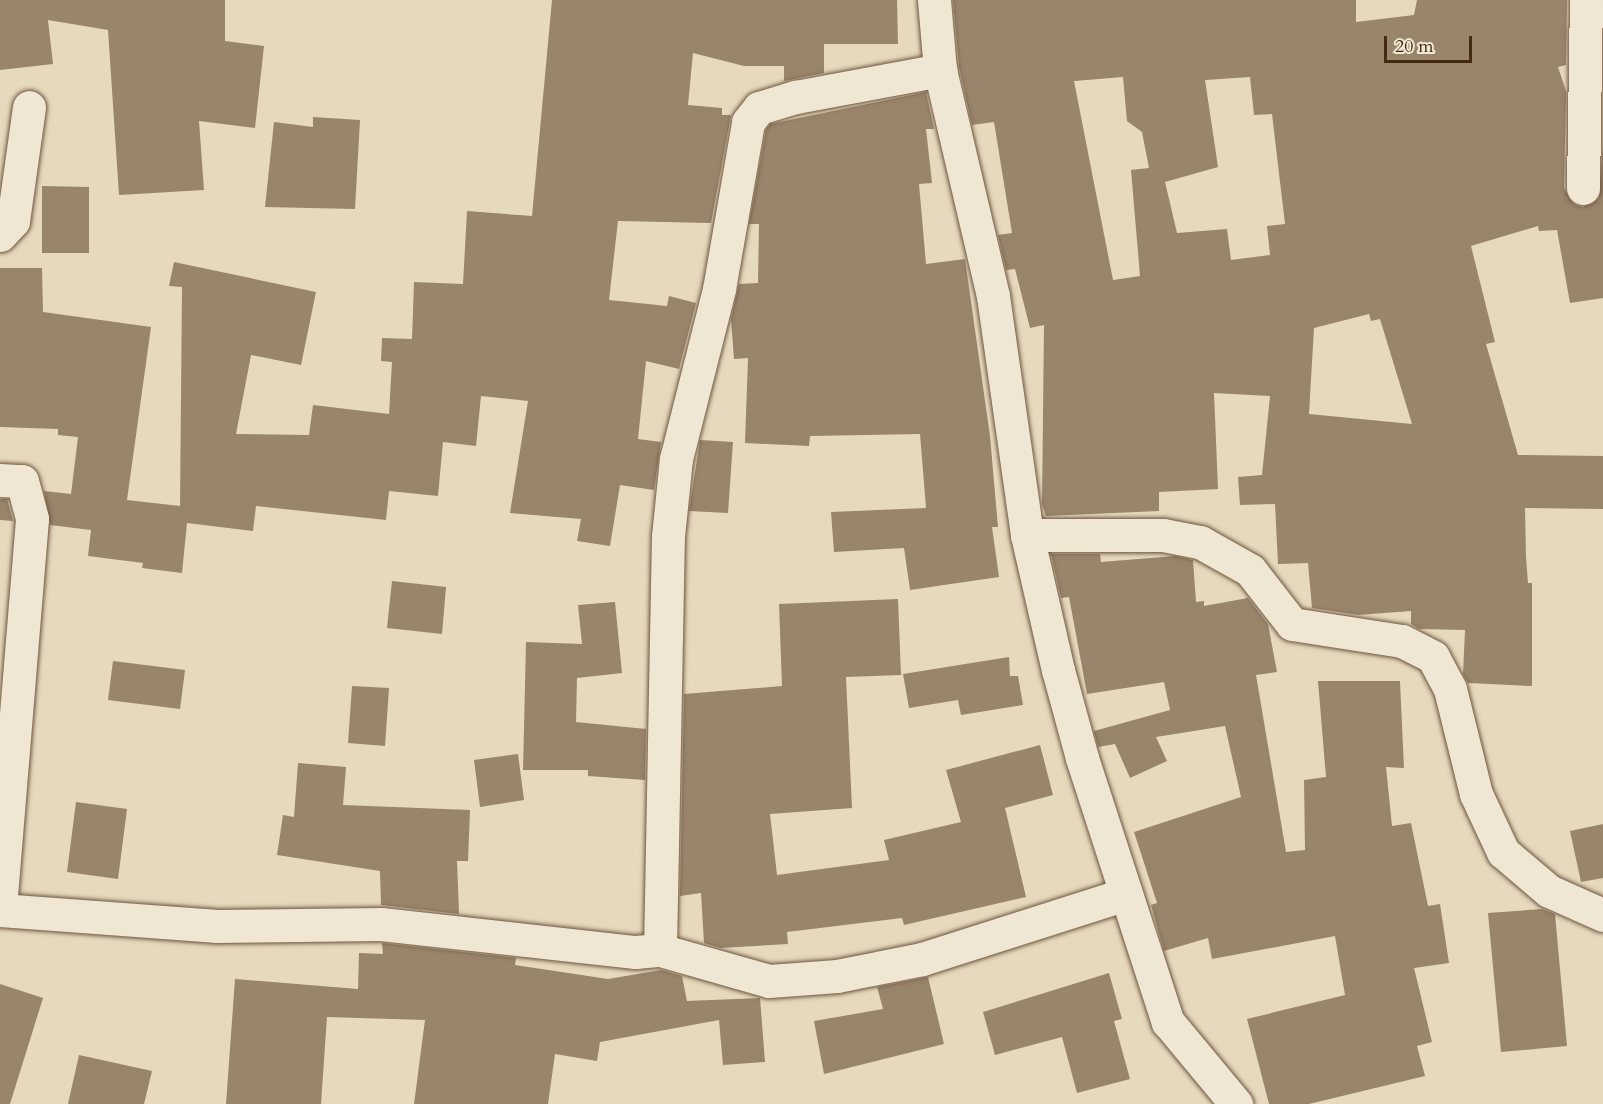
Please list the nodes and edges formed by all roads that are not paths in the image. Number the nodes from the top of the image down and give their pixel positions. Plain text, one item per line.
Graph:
1 (934, 0) edge
2 (1586, 0) edge
3 (940, 70) junction
4 (29, 107) dead end
5 (1583, 188) dead end
6 (0, 235) edge
7 (0, 480) edge
8 (1027, 535) junction
9 (1126, 894) junction
10 (0, 910) edge
11 (1603, 915) edge
12 (660, 950) junction
13 (1236, 1104) edge

1 - 3 street
2 - 5 street
3 - 8 street
3 - 12 street
4 - 6 street
7 - 10 street
8 - 9 street
8 - 11 street
9 - 12 street
9 - 13 street
10 - 12 street

